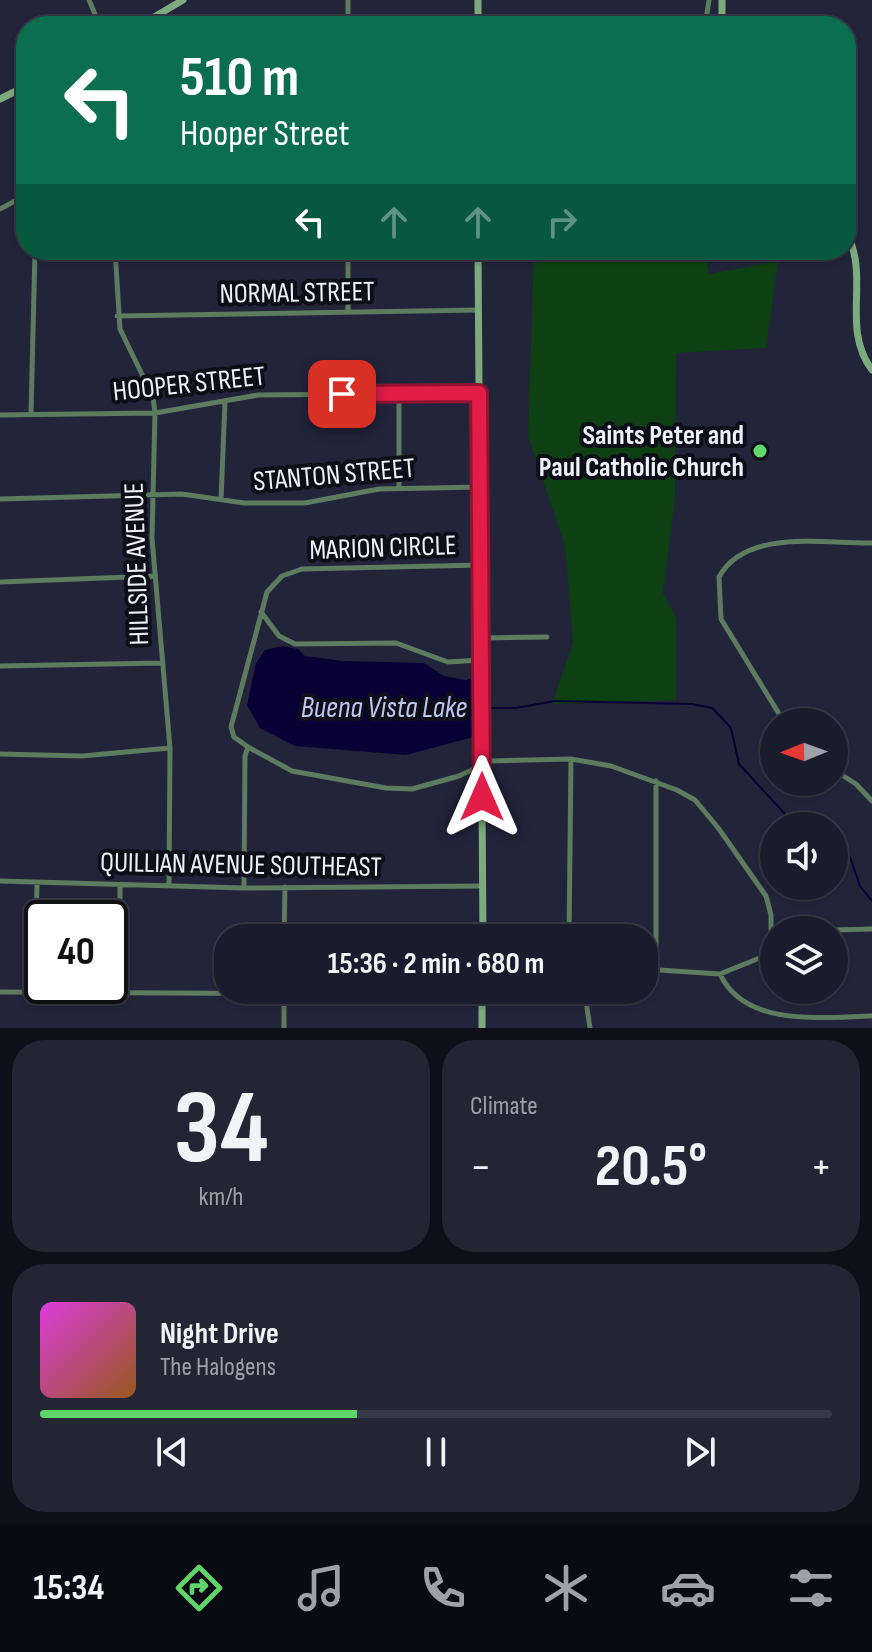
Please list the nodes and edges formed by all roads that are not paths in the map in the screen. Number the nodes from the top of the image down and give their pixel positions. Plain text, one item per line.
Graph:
1 (183, 0) edge
2 (156, 16) edge
3 (856, 258) edge
4 (35, 260) edge
5 (115, 260) edge
6 (348, 260) edge
7 (478, 260) edge
8 (478, 310) junction
9 (348, 312) junction
10 (117, 316) junction
11 (872, 370) edge
12 (399, 393) junction
13 (479, 393) junction
14 (225, 400) junction
15 (155, 413) junction
16 (31, 414) junction
17 (0, 415) edge
18 (481, 487) junction
19 (399, 488) junction
20 (152, 495) junction
21 (0, 499) edge
22 (221, 500) junction
23 (872, 543) edge
24 (482, 565) junction
25 (155, 576) junction
26 (0, 582) edge
27 (261, 611) junction
28 (547, 637) dead end
29 (481, 638) junction
30 (481, 660) junction
31 (161, 663) junction
32 (0, 666) edge
33 (775, 708) edge
34 (248, 747) junction
35 (170, 748) junction
36 (0, 754) edge
37 (571, 759) junction
38 (482, 767) junction
39 (848, 779) edge
40 (656, 781) junction
41 (872, 801) edge
42 (0, 881) edge
43 (37, 882) junction
44 (120, 885) junction
45 (169, 885) junction
46 (482, 886) junction
47 (285, 887) junction
48 (244, 888) junction
49 (37, 900) edge
50 (120, 900) edge
51 (769, 916) edge
52 (284, 924) edge
53 (483, 924) edge
54 (569, 924) edge
55 (656, 924) edge
56 (872, 929) edge
57 (848, 930) edge
58 (760, 957) edge
59 (658, 970) edge
60 (720, 974) junction
61 (0, 992) edge
62 (24, 992) edge
63 (214, 993) edge
64 (128, 994) edge
65 (284, 1004) edge
66 (482, 1004) edge
67 (586, 1004) edge
68 (872, 1016) edge
69 (284, 1028) edge
70 (482, 1028) edge
71 (590, 1028) edge

1 - 2 street
3 - 11 street
4 - 16 street
5 - 10 street, HILLSIDE AVENUE
6 - 9 street
7 - 8 street
8 - 9 street, NORMAL STREET
8 - 13 street
9 - 10 street, NORMAL STREET
10 - 15 street, HILLSIDE AVENUE
12 - 13 street, HOOPER STREET
12 - 14 street, HOOPER STREET
12 - 19 street
13 - 18 street
14 - 15 street, HOOPER STREET
14 - 22 street
15 - 16 street, HOOPER STREET
15 - 20 street, HILLSIDE AVENUE
16 - 17 street, HOOPER STREET
18 - 19 street, STANTON STREET
18 - 24 street
19 - 22 street, STANTON STREET
20 - 21 street, STANTON STREET
20 - 22 street, STANTON STREET
20 - 25 street, HILLSIDE AVENUE
23 - 33 street
24 - 27 street, MARION CIRCLE
24 - 29 street
25 - 26 street
25 - 31 street, HILLSIDE AVENUE
27 - 30 street
27 - 34 street, MARION CIRCLE
28 - 29 street
29 - 30 street
30 - 38 street
31 - 32 street
31 - 35 street, HILLSIDE AVENUE
34 - 38 street
34 - 48 street, MARION CIRCLE
35 - 36 street
35 - 45 street, HILLSIDE AVENUE
37 - 38 street
37 - 40 street
37 - 54 street
38 - 46 street
39 - 41 street
40 - 51 street
40 - 55 street
42 - 43 street, QUILLIAN AVENUE SOUTHEAST
43 - 44 street, QUILLIAN AVENUE SOUTHEAST
43 - 49 street
44 - 45 street, QUILLIAN AVENUE SOUTHEAST
44 - 50 street
45 - 48 street, QUILLIAN AVENUE SOUTHEAST
46 - 47 street, QUILLIAN AVENUE SOUTHEAST
46 - 53 street
47 - 48 street, QUILLIAN AVENUE SOUTHEAST
47 - 52 street
56 - 57 street
58 - 60 street
59 - 60 street
60 - 68 street
61 - 62 street
63 - 64 street
65 - 69 street
66 - 70 street
67 - 71 street

